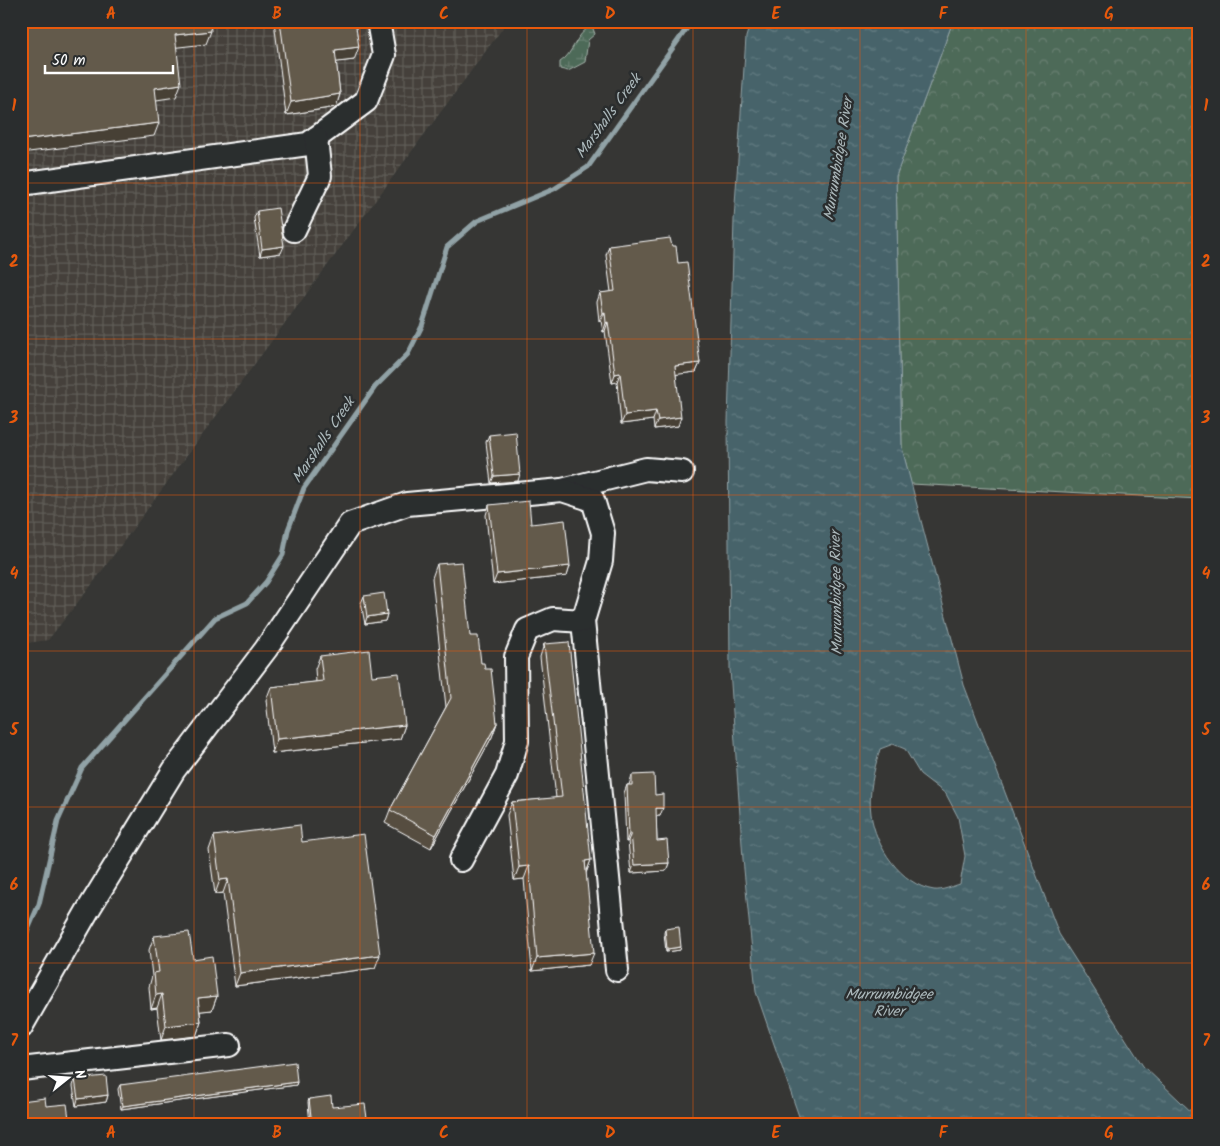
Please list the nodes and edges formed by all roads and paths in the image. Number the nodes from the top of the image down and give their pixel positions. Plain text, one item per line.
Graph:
1 (378, 21) edge
2 (316, 138) junction
3 (21, 184) edge
4 (294, 230) dead end
5 (682, 472) dead end
6 (562, 490) junction
7 (583, 622) junction
8 (461, 860) dead end
9 (617, 970) dead end
10 (21, 1027) edge
11 (229, 1045) dead end
12 (21, 1069) edge

1 - 2 lane
2 - 3 lane
2 - 4 lane
5 - 6 lane
6 - 7 lane
6 - 10 lane
7 - 8 lane
7 - 9 lane
11 - 12 lane

